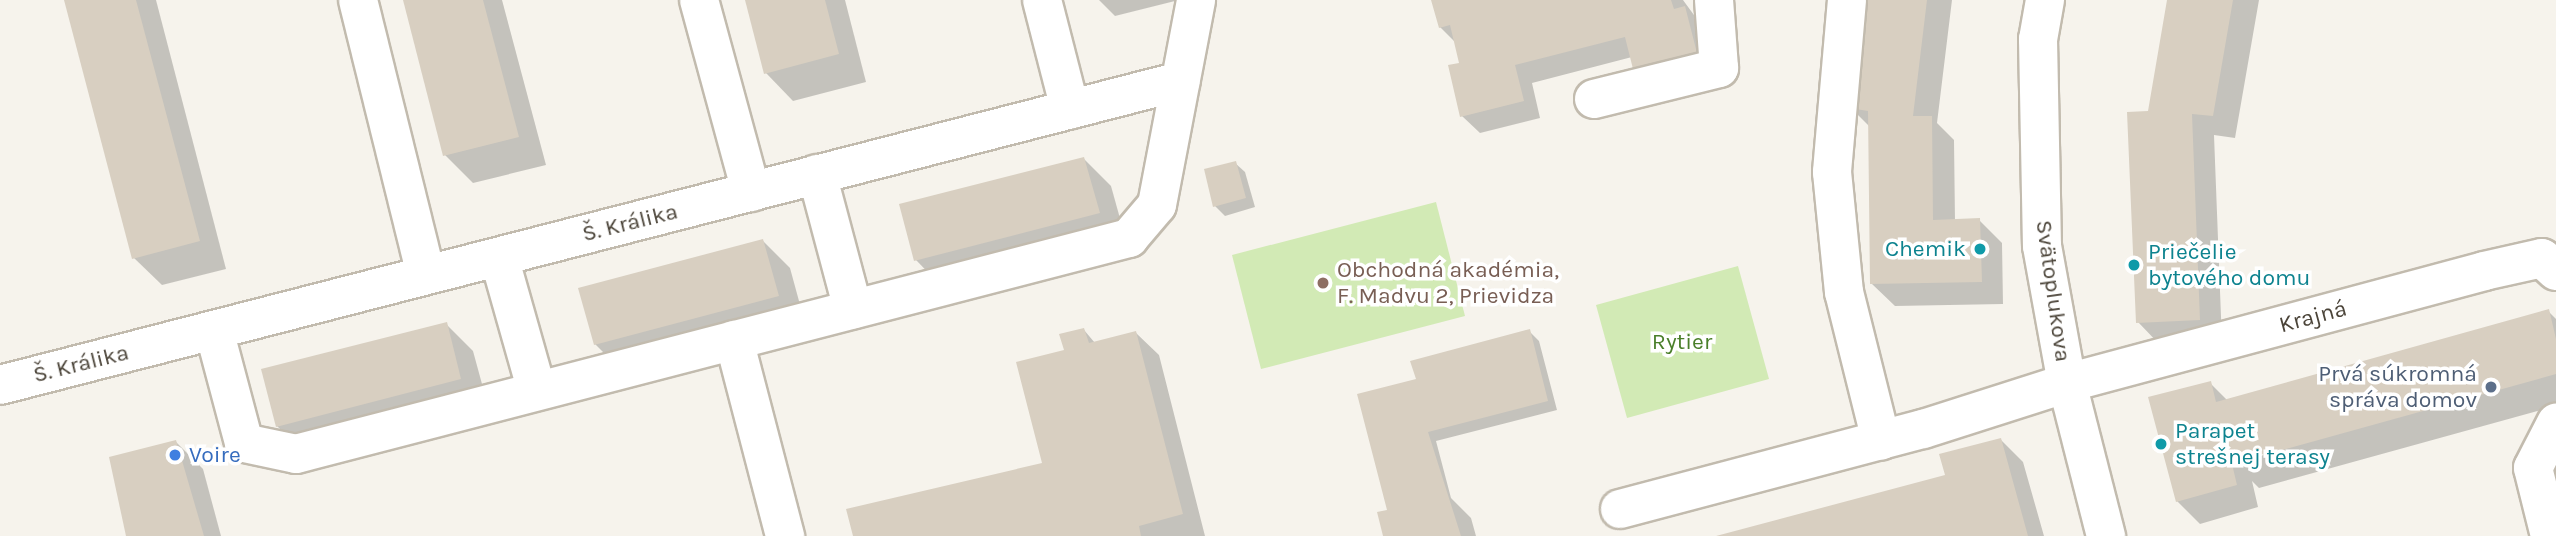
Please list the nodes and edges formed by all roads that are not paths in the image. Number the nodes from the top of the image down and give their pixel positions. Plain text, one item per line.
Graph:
1 (358, 0) edge
2 (699, 0) edge
3 (1042, 0) edge
4 (1196, 0) edge
5 (1714, 0) edge
6 (1847, 0) edge
7 (2045, 0) edge
8 (1181, 80) junction
9 (1594, 99) dead end
10 (1070, 109) junction
11 (817, 174) junction
12 (751, 192) junction
13 (499, 257) junction
14 (2556, 271) edge
15 (426, 275) junction
16 (853, 309) junction
17 (214, 330) junction
18 (734, 340) junction
19 (2067, 383) junction
20 (0, 385) edge
21 (537, 391) junction
22 (2556, 422) edge
23 (1881, 440) junction
24 (1620, 509) dead end
25 (785, 536) edge
26 (2106, 536) edge
27 (2550, 536) edge

1 - 15 street
2 - 12 street
3 - 10 street
4 - 8 street
5 - 9 street
6 - 23 street
7 - 19 street, Svätoplukova
8 - 10 street, Š. Králika
8 - 16 street
10 - 11 street, Š. Králika
11 - 12 street, Š. Králika
11 - 16 street
12 - 13 street, Š. Králika
13 - 15 street, Š. Králika
13 - 21 street
14 - 19 street, Krajná
15 - 17 street, Š. Králika
16 - 18 street
17 - 20 street, Š. Králika
17 - 21 street
18 - 21 street
18 - 25 street
19 - 23 street, Krajná
19 - 26 street, Svätoplukova
22 - 27 street
23 - 24 street, Krajná

